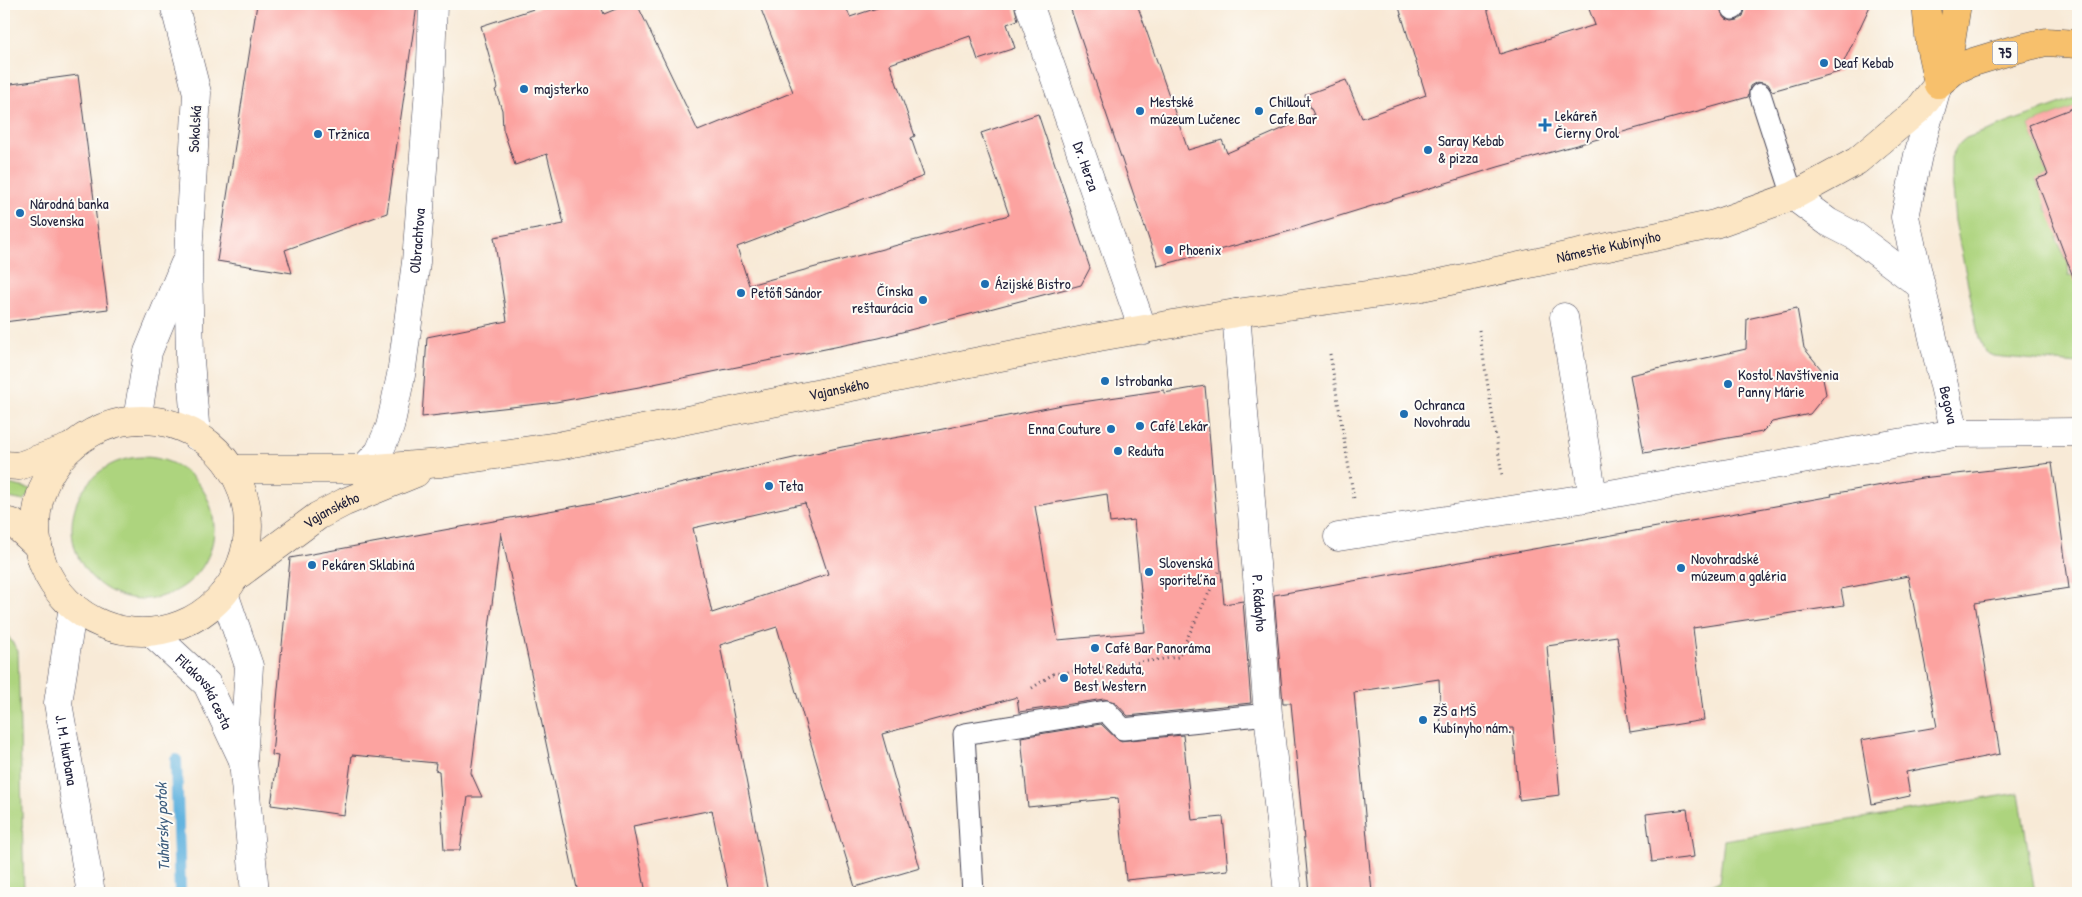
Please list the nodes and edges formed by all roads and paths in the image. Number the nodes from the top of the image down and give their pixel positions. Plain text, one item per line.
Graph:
1 (174, 4) edge
2 (433, 4) edge
3 (1029, 4) edge
4 (1926, 4) edge
5 (1957, 4) edge
6 (2078, 44) edge
7 (1938, 84) junction
8 (1760, 94) dead end
9 (1793, 196) junction
10 (188, 257) junction
11 (1920, 285) junction
12 (1236, 313) junction
13 (1564, 317) dead end
14 (1142, 330) junction
15 (1479, 330) dead end
16 (1330, 354) dead end
17 (137, 420) junction
18 (2078, 432) edge
19 (1955, 433) junction
20 (196, 436) junction
21 (72, 447) junction
22 (441, 463) junction
23 (4, 465) edge
24 (231, 469) junction
25 (363, 469) junction
26 (1593, 497) junction
27 (1508, 510) junction
28 (4, 521) edge
29 (1349, 536) joint
30 (38, 546) junction
31 (1220, 571) dead end
32 (229, 585) junction
33 (72, 606) junction
34 (151, 632) junction
35 (1029, 691) dead end
36 (1268, 714) junction
37 (243, 761) junction
38 (91, 893) edge
39 (255, 893) edge
40 (974, 893) edge
41 (1288, 893) edge

1 - 10 street, Sokolská
2 - 25 street, Olbrachtova
3 - 14 street, Dr. Herza
4 - 7 main road
5 - 7 main road
6 - 7 main road, 75
7 - 9 main road, Námestie Kubínyiho
7 - 11 street, Begova
8 - 9 lane
9 - 11 street
9 - 12 main road, Námestie Kubínyiho
10 - 17 street, Sokolská
10 - 20 street, Sokolská
11 - 19 street, Begova
12 - 14 main road, Vajanského
12 - 36 street, P. Rádayho
13 - 26 street
14 - 22 main road, Vajanského
15 - 27 path
16 - 29 path
17 - 20 main road, Vajanského
17 - 21 main road, Vajanského
18 - 19 street, Begova
19 - 26 street
20 - 24 main road, Vajanského
21 - 23 main road, Vajanského
21 - 30 main road, Vajanského
22 - 25 main road, Vajanského
22 - 32 main road, Vajanského
24 - 25 main road, Vajanského
24 - 32 main road, Vajanského
26 - 27 street
27 - 29 street
28 - 30 main road
30 - 33 main road, Vajanského
31 - 35 path
32 - 34 main road, Vajanského
32 - 37 street, Fiľakovská cesta
33 - 34 main road, Vajanského
33 - 38 street, J. M. Hurbana
34 - 37 street, Fiľakovská cesta
36 - 40 lane
36 - 41 street, P. Rádayho
37 - 39 street, Fiľakovská cesta

